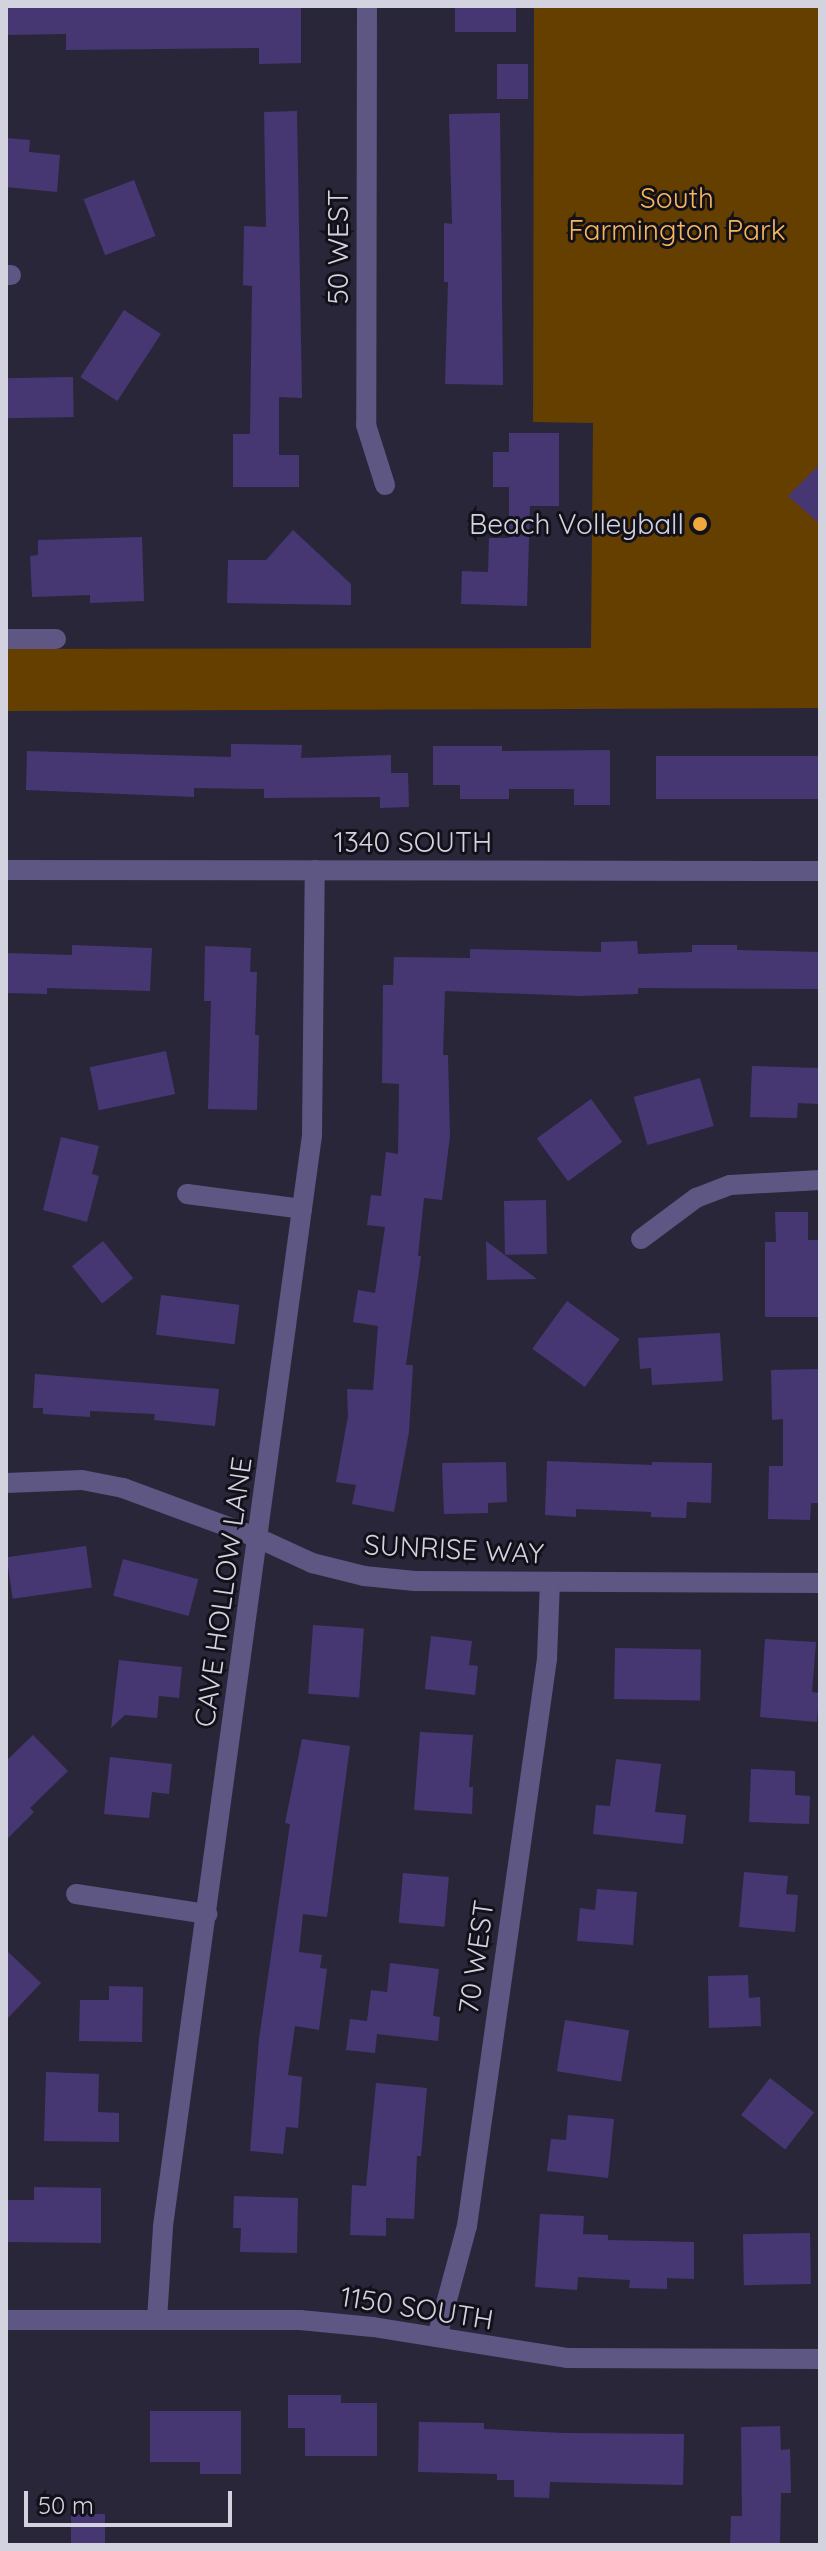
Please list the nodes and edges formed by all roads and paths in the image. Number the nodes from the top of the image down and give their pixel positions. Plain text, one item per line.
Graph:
1 (367, 6) edge
2 (385, 485) dead end
3 (6, 639) edge
4 (56, 639) dead end
5 (6, 870) edge
6 (315, 870) junction
7 (820, 871) edge
8 (820, 1180) edge
9 (187, 1194) dead end
10 (302, 1209) junction
11 (641, 1239) dead end
12 (6, 1483) edge
13 (258, 1538) junction
14 (550, 1582) junction
15 (820, 1583) edge
16 (76, 1894) dead end
17 (207, 1914) junction
18 (6, 2320) edge
19 (157, 2320) junction
20 (437, 2337) junction
21 (820, 2359) edge

1 - 2 street, 50 WEST
3 - 4 street
5 - 6 street, 1340 SOUTH
6 - 7 street, 1340 SOUTH
6 - 10 street, CAVE HOLLOW LANE
8 - 11 street
9 - 10 street
10 - 13 street, CAVE HOLLOW LANE
12 - 13 street, SUNRISE WAY
13 - 14 street, SUNRISE WAY
13 - 17 street, CAVE HOLLOW LANE
14 - 15 street, SUNRISE WAY
14 - 20 street, 70 WEST
16 - 17 street
17 - 19 street, CAVE HOLLOW LANE
18 - 19 street, 1150 SOUTH
19 - 20 street, 1150 SOUTH
20 - 21 street, 1150 SOUTH

